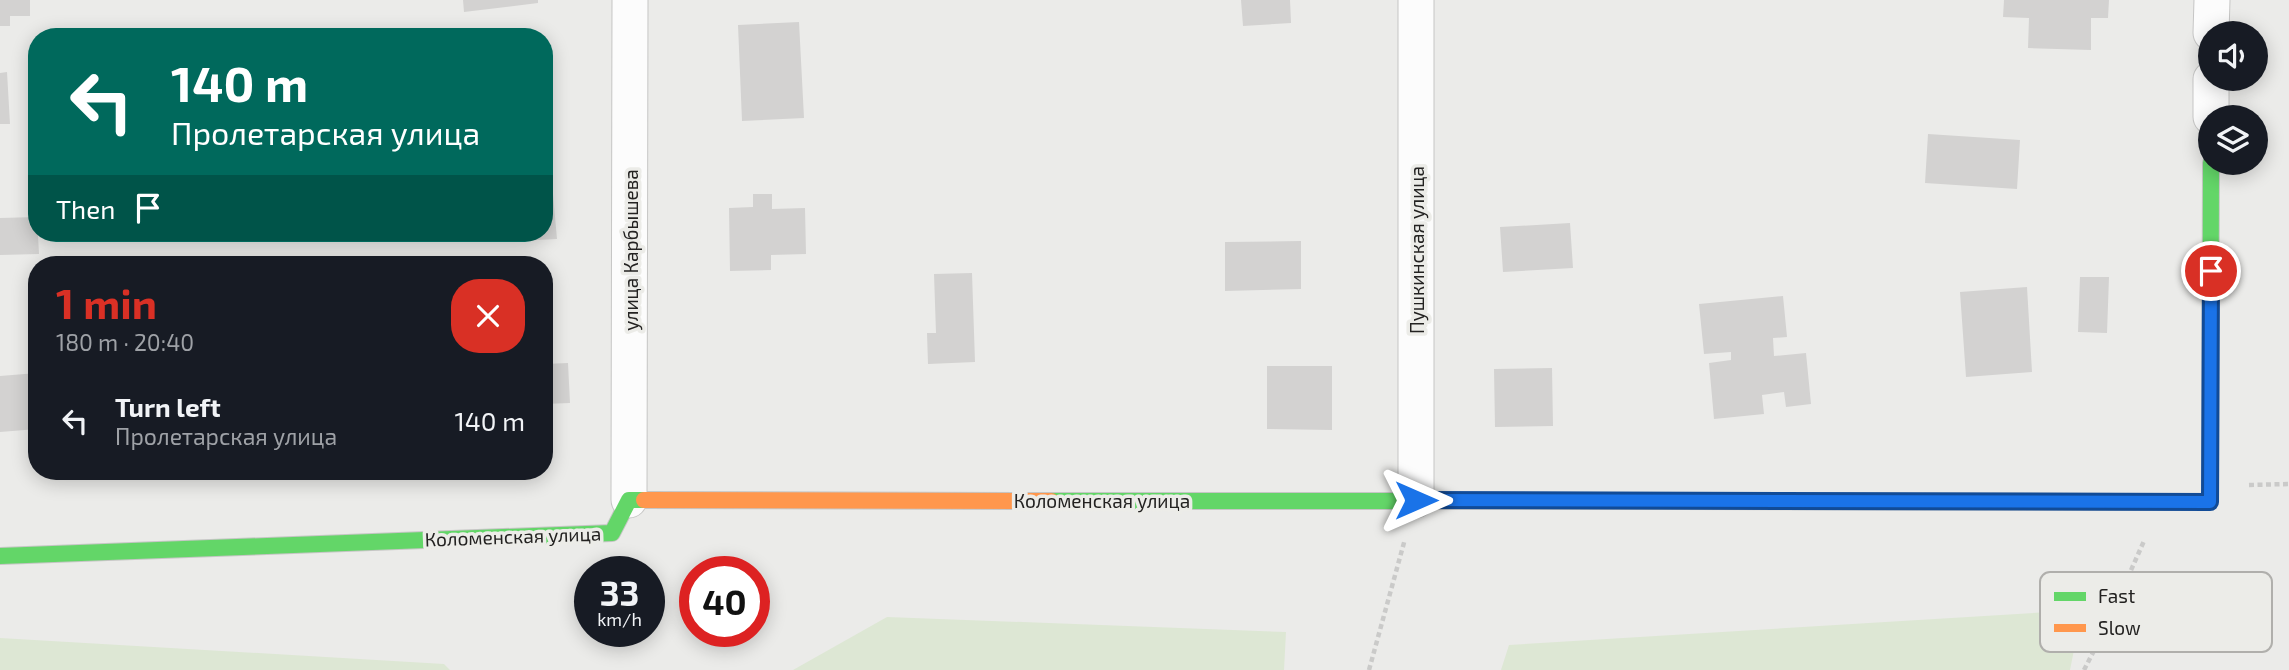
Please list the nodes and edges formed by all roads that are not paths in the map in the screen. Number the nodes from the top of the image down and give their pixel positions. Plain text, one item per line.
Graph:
1 (630, 0) edge
2 (1416, 0) edge
3 (2211, 0) edge
4 (2211, 21) edge
5 (2211, 175) edge
6 (629, 500) junction
7 (1416, 500) junction
8 (0, 556) edge

1 - 6 street, улица Карбышева
2 - 7 street, Пушкинская улица
3 - 4 street
5 - 7 street, Коломенская улица
6 - 7 street, Коломенская улица
6 - 8 street, Коломенская улица

